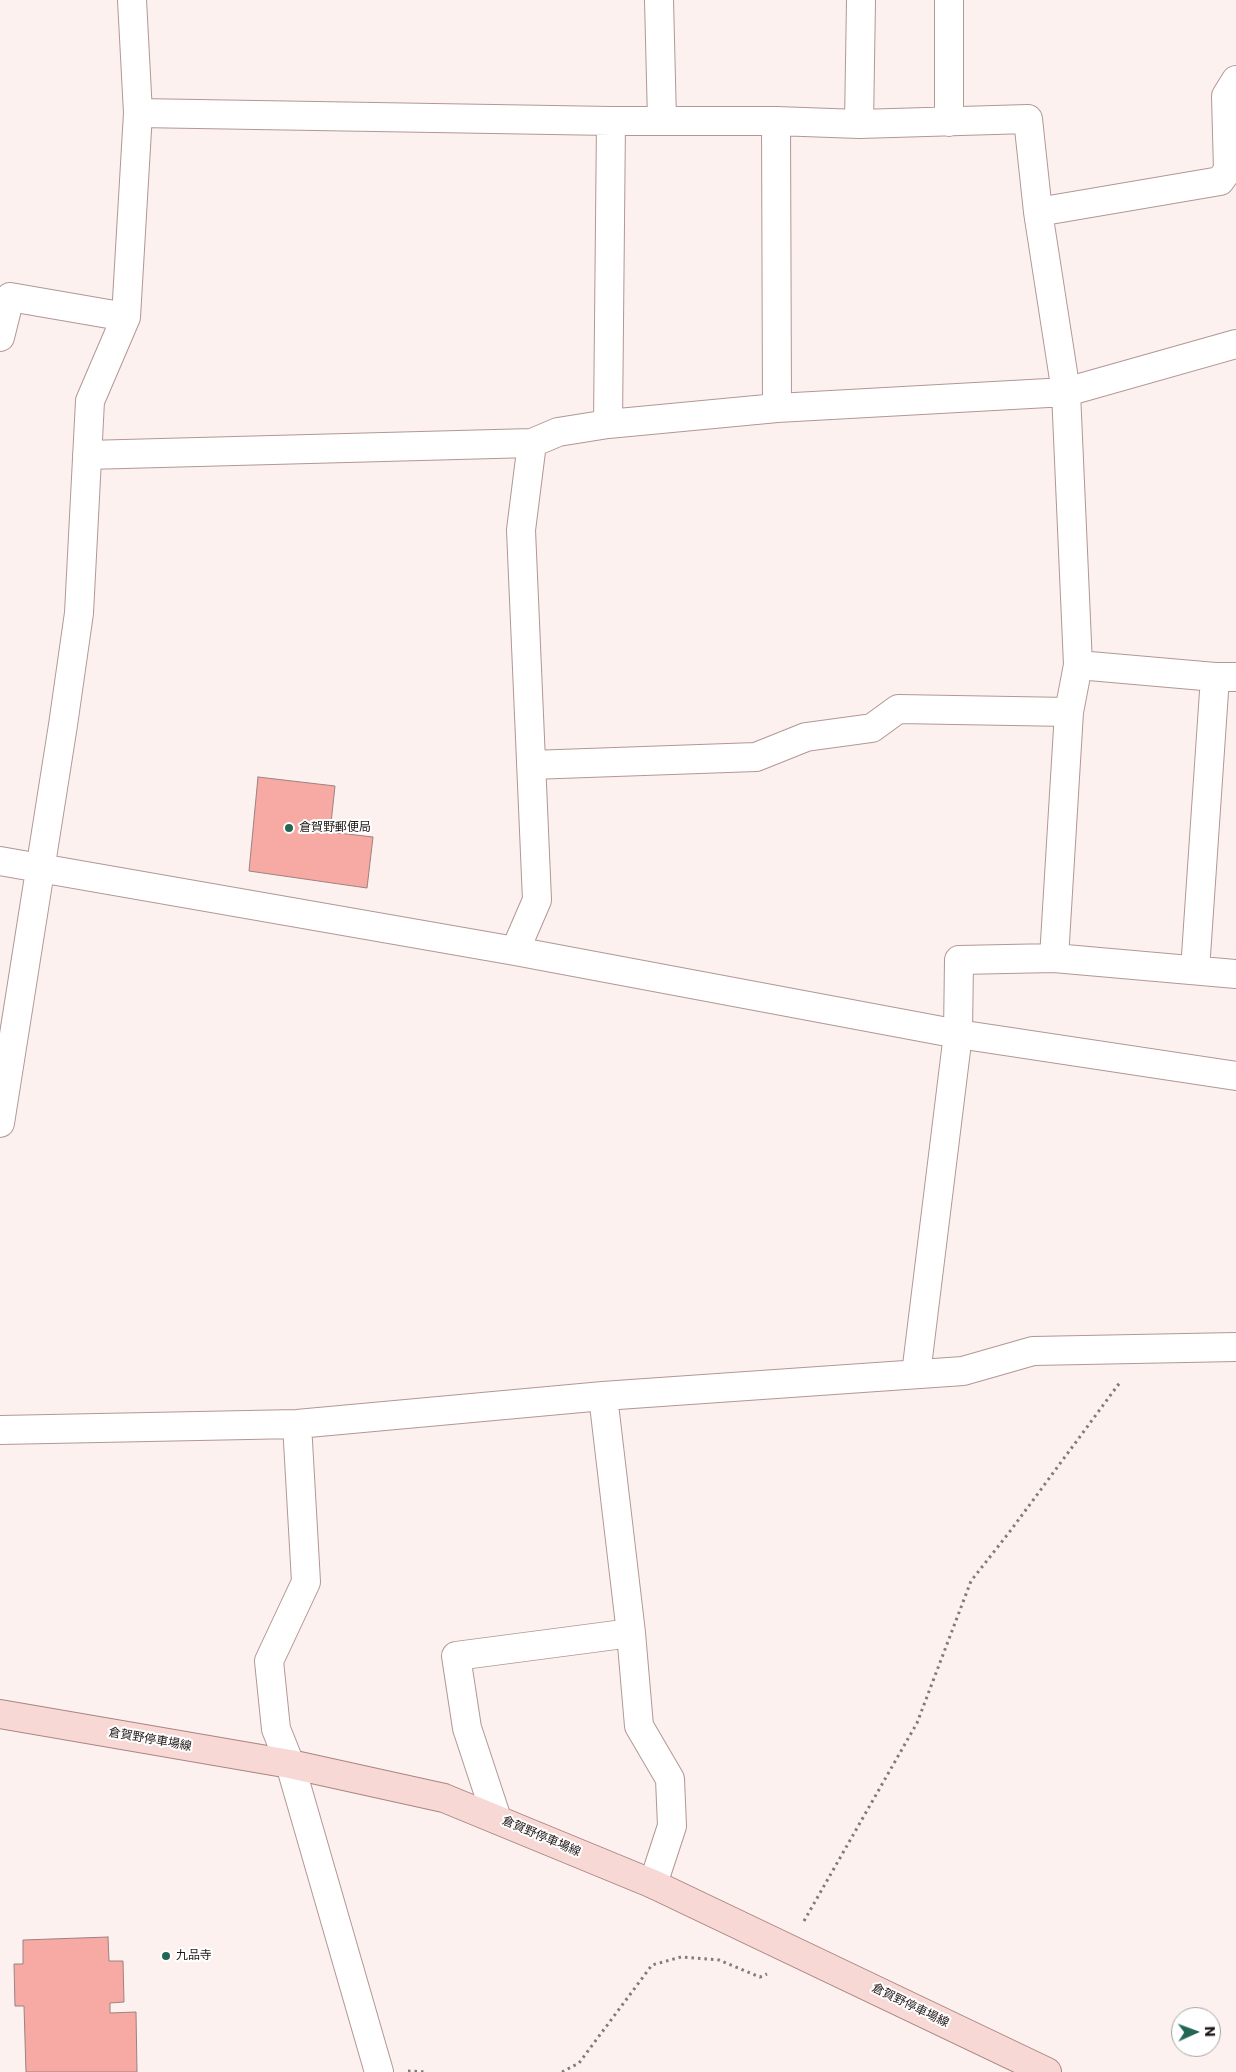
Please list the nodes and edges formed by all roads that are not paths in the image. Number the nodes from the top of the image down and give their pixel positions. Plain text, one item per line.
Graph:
1 (132, 0) edge
2 (660, 0) edge
3 (861, 0) edge
4 (949, 0) edge
5 (1233, 90) edge
6 (138, 113) junction
7 (662, 120) junction
8 (611, 121) junction
9 (776, 121) junction
10 (949, 122) junction
11 (859, 124) junction
12 (1038, 212) junction
13 (126, 317) junction
14 (0, 336) edge
15 (1236, 344) edge
16 (1066, 392) junction
17 (777, 408) junction
18 (608, 424) junction
19 (532, 443) junction
20 (87, 454) junction
21 (1078, 665) junction
22 (1226, 677) edge
23 (1069, 712) junction
24 (531, 765) junction
25 (0, 861) edge
26 (40, 867) junction
27 (515, 951) junction
28 (1054, 958) junction
29 (1195, 970) junction
30 (1236, 974) edge
31 (958, 1034) junction
32 (1236, 1076) edge
33 (0, 1123) edge
34 (1236, 1347) edge
35 (916, 1374) junction
36 (603, 1396) junction
37 (296, 1424) junction
38 (0, 1430) edge
39 (631, 1634) junction
40 (0, 1714) edge
41 (290, 1764) junction
42 (497, 1819) junction
43 (653, 1884) junction
44 (379, 2072) edge
45 (1046, 2072) edge

1 - 6 street
2 - 7 street
3 - 11 street
4 - 10 street
5 - 12 street
6 - 8 street
6 - 13 street
7 - 8 street
7 - 9 street
8 - 18 street
9 - 11 street
9 - 17 street
10 - 11 street
10 - 12 street
12 - 16 street
13 - 14 street
13 - 20 street
15 - 16 street
16 - 17 street
16 - 21 street
17 - 18 street
18 - 19 street
19 - 20 street
19 - 24 street
20 - 26 street
21 - 22 street
21 - 23 street
22 - 29 street
23 - 24 street
23 - 28 street
24 - 27 street
25 - 26 street
26 - 27 street
26 - 33 street
27 - 31 street
28 - 29 street
28 - 31 street
29 - 30 street
31 - 32 street
31 - 35 street
34 - 35 street
35 - 36 street
36 - 37 street
36 - 39 street
37 - 38 street
37 - 41 street
39 - 42 street
39 - 43 street
40 - 41 main road, 倉賀野停車場線
41 - 42 main road, 倉賀野停車場線
41 - 44 street
42 - 43 main road, 倉賀野停車場線
43 - 45 main road, 倉賀野停車場線

